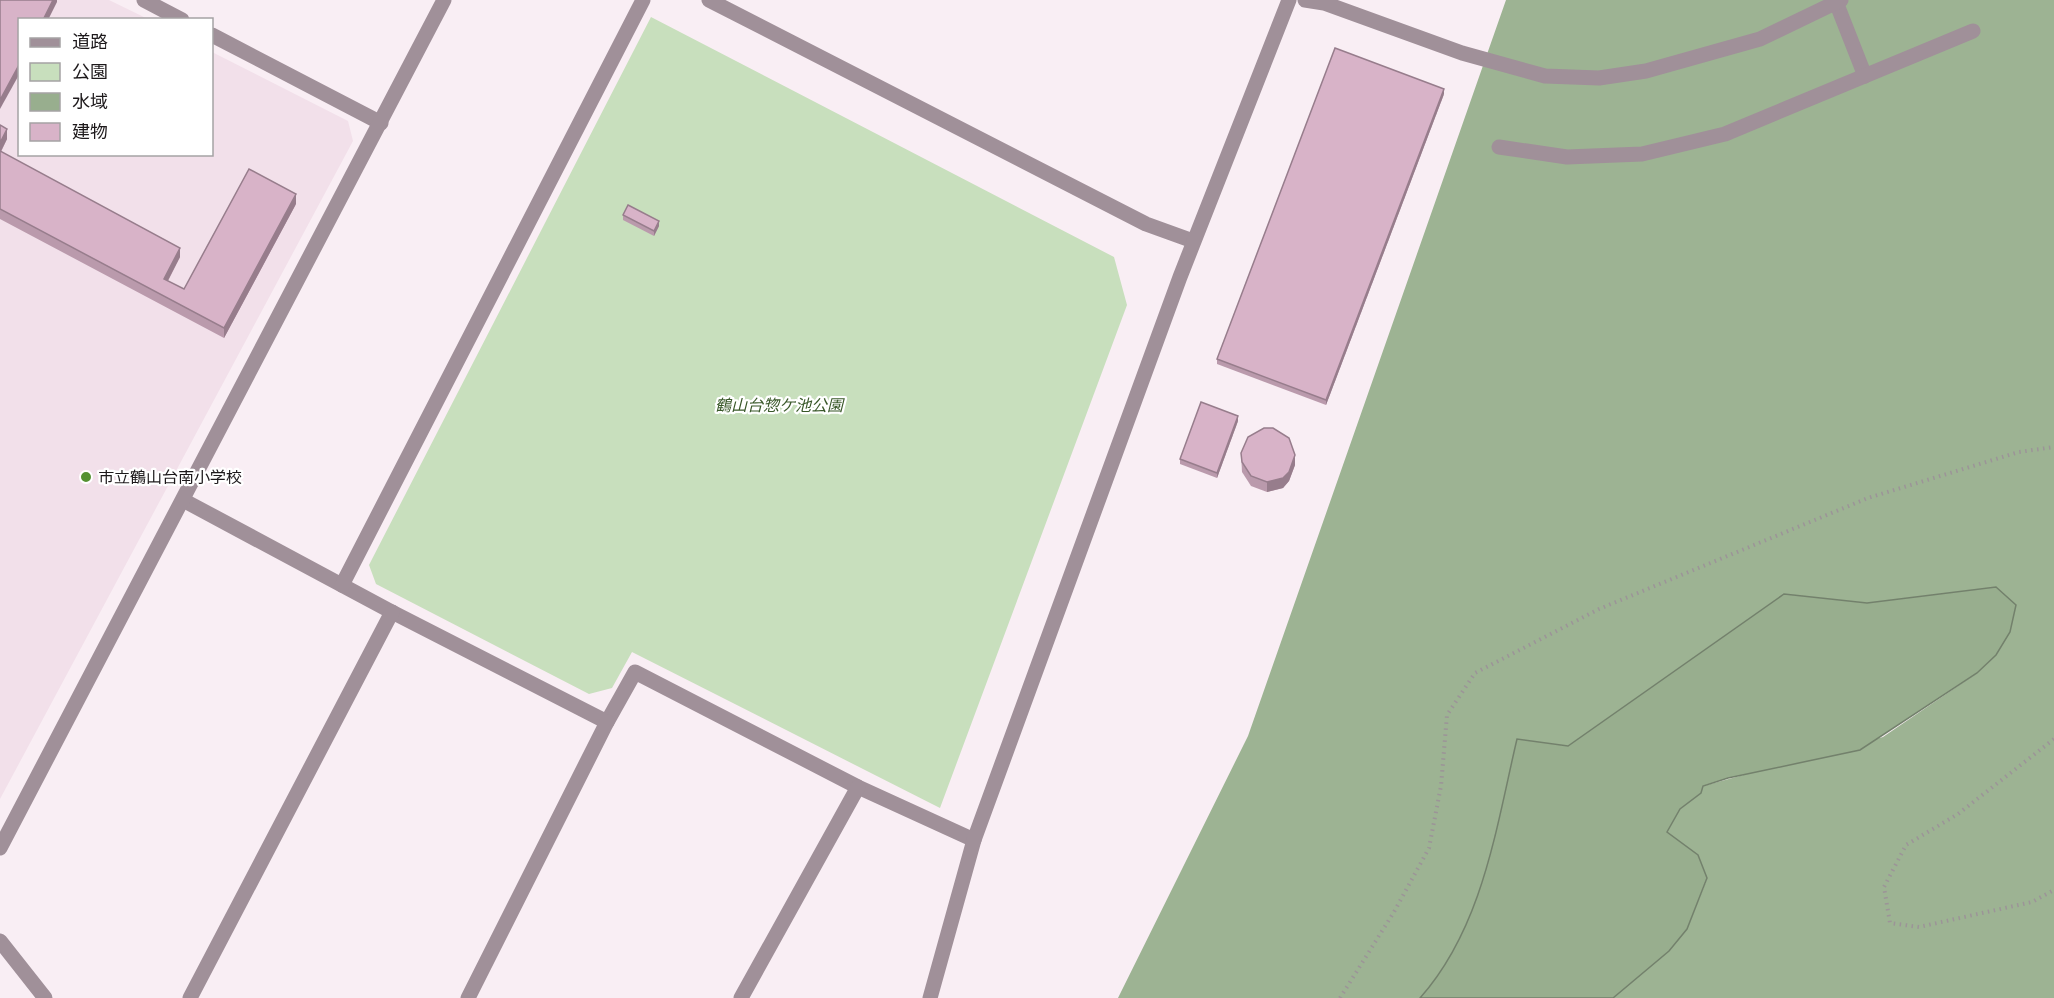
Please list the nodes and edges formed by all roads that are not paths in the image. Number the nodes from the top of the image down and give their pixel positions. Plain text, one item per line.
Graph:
1 (144, 0) edge
2 (444, 0) edge
3 (644, 0) edge
4 (709, 0) edge
5 (1289, 0) edge
6 (1305, 0) edge
7 (1839, 1) edge
8 (178, 18) edge
9 (1973, 31) dead end
10 (213, 36) edge
11 (1865, 76) junction
12 (381, 123) junction
13 (1499, 147) dead end
14 (1193, 241) junction
15 (183, 500) junction
16 (342, 585) junction
17 (392, 612) junction
18 (608, 722) junction
19 (858, 787) junction
20 (974, 840) junction
21 (0, 848) edge
22 (0, 941) edge
23 (45, 998) edge
24 (190, 998) edge
25 (468, 998) edge
26 (741, 998) edge
27 (930, 998) edge

1 - 8 street
2 - 12 street
3 - 16 street
4 - 14 street
5 - 14 street
6 - 7 street
7 - 11 street
9 - 11 street
10 - 12 street
11 - 13 street
12 - 15 street
14 - 20 street
15 - 16 street
15 - 21 street
16 - 17 street
17 - 18 street
17 - 24 street
18 - 19 street
18 - 25 street
19 - 20 street
19 - 26 street
20 - 27 street
22 - 23 street

